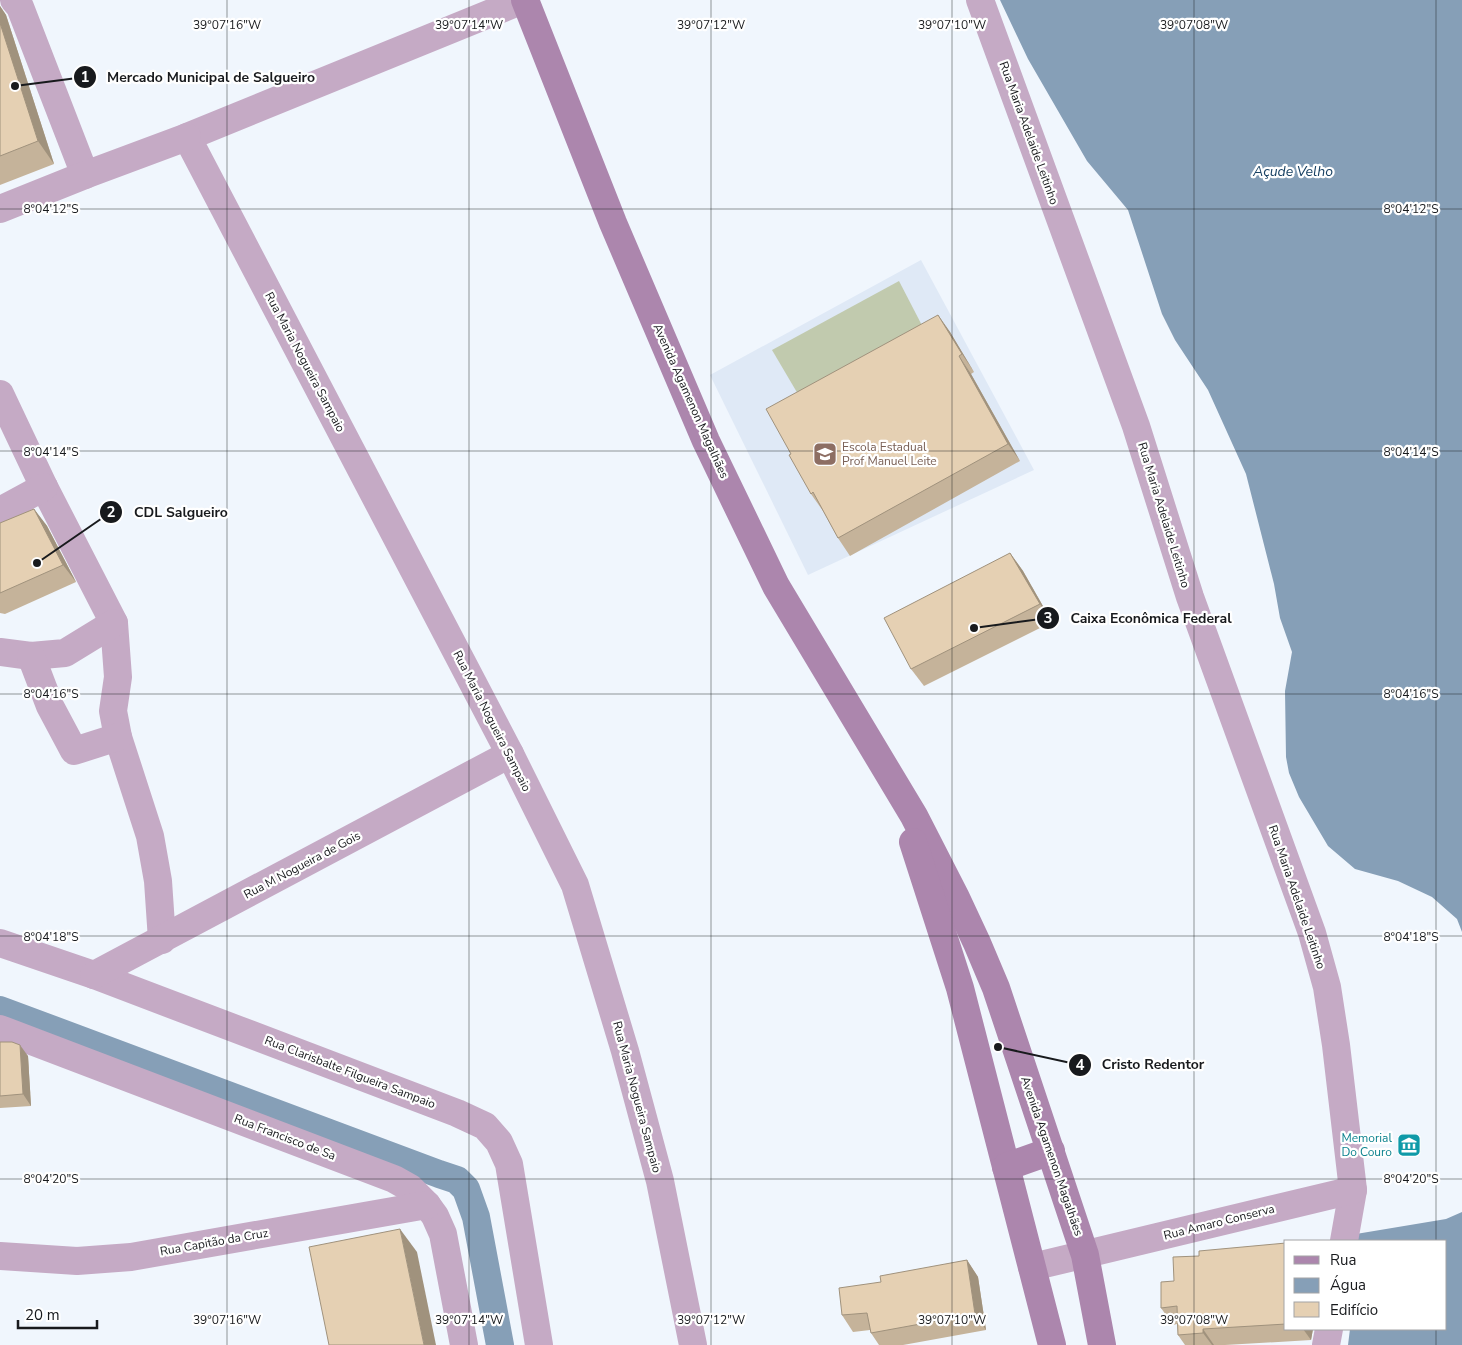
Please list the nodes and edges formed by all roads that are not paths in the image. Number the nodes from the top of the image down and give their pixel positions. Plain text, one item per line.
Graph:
1 (14, 0) edge
2 (524, 0) edge
3 (980, 0) edge
4 (187, 137) junction
5 (84, 175) junction
6 (0, 209) edge
7 (0, 394) edge
8 (44, 487) junction
9 (0, 511) edge
10 (114, 622) junction
11 (0, 652) edge
12 (31, 656) junction
13 (118, 737) junction
14 (510, 754) junction
15 (894, 783) junction
16 (162, 940) junction
17 (0, 943) edge
18 (94, 975) junction
19 (0, 1029) edge
20 (1015, 1045) junction
21 (976, 1053) junction
22 (1051, 1151) junction
23 (1006, 1167) junction
24 (1353, 1190) junction
25 (427, 1205) junction
26 (1344, 1240) edge
27 (1085, 1255) junction
28 (0, 1256) edge
29 (1032, 1267) junction
30 (1329, 1330) edge
31 (464, 1345) edge
32 (539, 1345) edge
33 (693, 1345) edge
34 (1052, 1345) edge
35 (1102, 1345) edge
36 (1326, 1345) edge

1 - 5 street
2 - 4 street
2 - 15 main road, Avenida Agamenon Magalhães
3 - 24 street, Rua Maria Adelaide Leitinho
4 - 5 street
4 - 14 street, Rua Maria Nogueira Sampaio
5 - 6 street
7 - 8 street
8 - 9 street
8 - 10 street
10 - 12 street
10 - 13 street
11 - 12 street
12 - 13 street
13 - 16 street
14 - 16 street, Rua M Nogueira de Gois
14 - 33 street, Rua Maria Nogueira Sampaio
15 - 20 main road, Avenida Agamenon Magalhães
15 - 21 main road, Avenida Agamenon Magalhães
16 - 18 street, Rua M Nogueira de Gois
17 - 18 street, Rua Clarisbalte Filgueira Sampaio
18 - 32 street, Rua Clarisbalte Filgueira Sampaio
19 - 25 street, Rua Francisco de Sa
20 - 21 main road
20 - 22 main road, Avenida Agamenon Magalhães
21 - 23 main road, Avenida Agamenon Magalhães
22 - 23 main road
22 - 27 main road, Avenida Agamenon Magalhães
23 - 29 main road, Avenida Agamenon Magalhães
24 - 26 street, Rua Maria Adelaide Leitinho
24 - 27 street, Rua Amaro Conserva
25 - 28 street, Rua Capitão da Cruz
25 - 31 street, Rua Francisco de Sa
27 - 29 street, Rua Amaro Conserva
27 - 35 main road, Avenida Agamenon Magalhães
29 - 34 main road, Avenida Agamenon Magalhães
30 - 36 street

